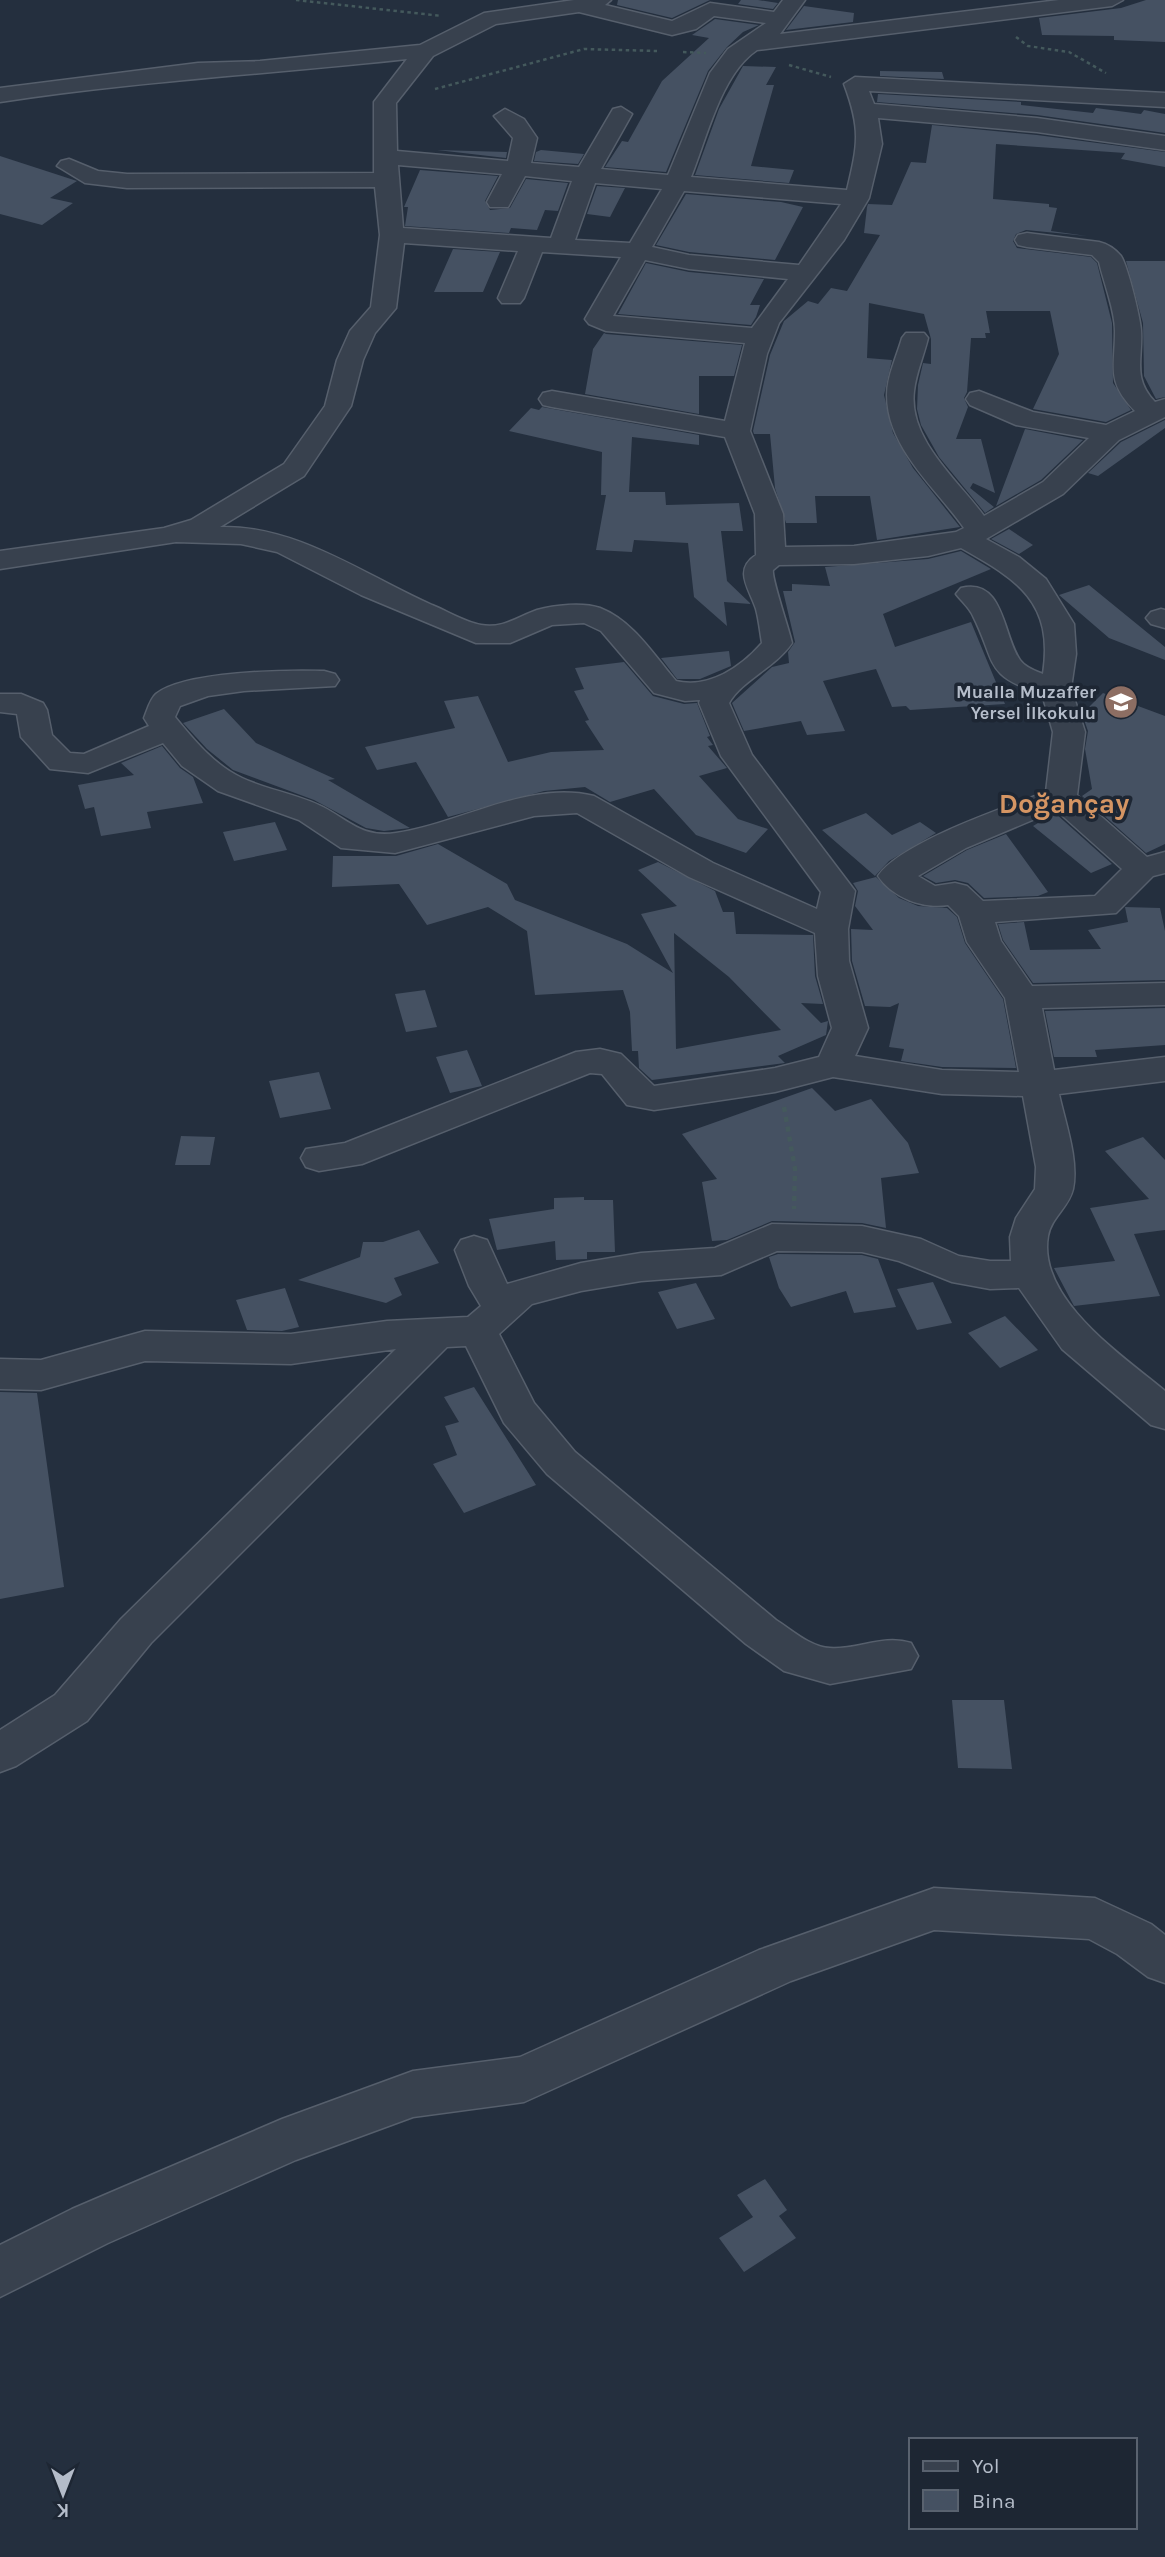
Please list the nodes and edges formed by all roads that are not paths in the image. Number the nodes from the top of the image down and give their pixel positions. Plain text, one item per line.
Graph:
1 (794, 0) edge
2 (1112, 0) edge
3 (1082, 2) edge
4 (590, 3) edge
5 (780, 19) junction
6 (745, 48) junction
7 (425, 51) junction
8 (0, 95) edge
9 (1165, 100) edge
10 (865, 110) junction
11 (621, 114) dead end
12 (505, 116) dead end
13 (1165, 143) edge
14 (69, 166) dead end
15 (518, 167) junction
16 (386, 169) junction
17 (586, 173) junction
18 (676, 185) junction
19 (857, 198) junction
20 (499, 202) dead end
21 (392, 235) junction
22 (1027, 240) dead end
23 (533, 244) junction
24 (560, 246) junction
25 (637, 251) junction
26 (803, 273) junction
27 (511, 298) dead end
28 (761, 337) junction
29 (915, 338) dead end
30 (979, 398) dead end
31 (552, 400) dead end
32 (1159, 411) edge
33 (736, 431) junction
34 (1110, 433) junction
35 (972, 535) junction
36 (167, 536) junction
37 (772, 558) junction
38 (0, 560) edge
39 (971, 594) dead end
40 (324, 680) dead end
41 (1056, 688) junction
42 (720, 689) junction
43 (0, 702) edge
44 (167, 730) junction
45 (1061, 797) junction
46 (1153, 866) edge
47 (975, 912) junction
48 (829, 927) junction
49 (1165, 994) edge
50 (1022, 997) junction
51 (833, 1065) junction
52 (1165, 1069) edge
53 (1039, 1084) junction
54 (319, 1158) dead end
55 (474, 1250) dead end
56 (1030, 1275) junction
57 (473, 1324) junction
58 (0, 1374) edge
59 (1165, 1414) edge
60 (896, 1656) dead end
61 (0, 1753) edge
62 (1165, 1962) edge
63 (0, 2272) edge

1 - 5 street
2 - 3 street
3 - 6 street
4 - 5 street
4 - 7 street
5 - 6 street
6 - 18 street
7 - 8 street
7 - 16 street
9 - 10 street
10 - 13 street
10 - 19 street
11 - 17 street
12 - 15 street
14 - 16 street
15 - 16 street
15 - 17 street
15 - 20 street
16 - 21 street
17 - 18 street
17 - 24 street
18 - 19 street
18 - 25 street
19 - 26 street
21 - 23 street
21 - 36 street
22 - 32 street
23 - 24 street
23 - 27 street
24 - 25 street
25 - 26 street
25 - 28 street
26 - 28 street
28 - 33 street
29 - 35 street
30 - 34 street
31 - 33 street
32 - 34 street
33 - 37 street
34 - 35 street
35 - 37 street
35 - 41 street
36 - 38 street
36 - 42 street
37 - 42 street
39 - 41 street
40 - 44 street
41 - 45 street
42 - 48 street
43 - 44 street
44 - 48 street
45 - 46 street
45 - 47 street
46 - 47 street
47 - 50 street
48 - 51 street
49 - 50 street
50 - 53 street
51 - 53 street
51 - 54 street
52 - 53 street
53 - 56 street
55 - 57 street
56 - 57 street
56 - 59 street
57 - 58 street
57 - 60 street
57 - 61 street
62 - 63 street

